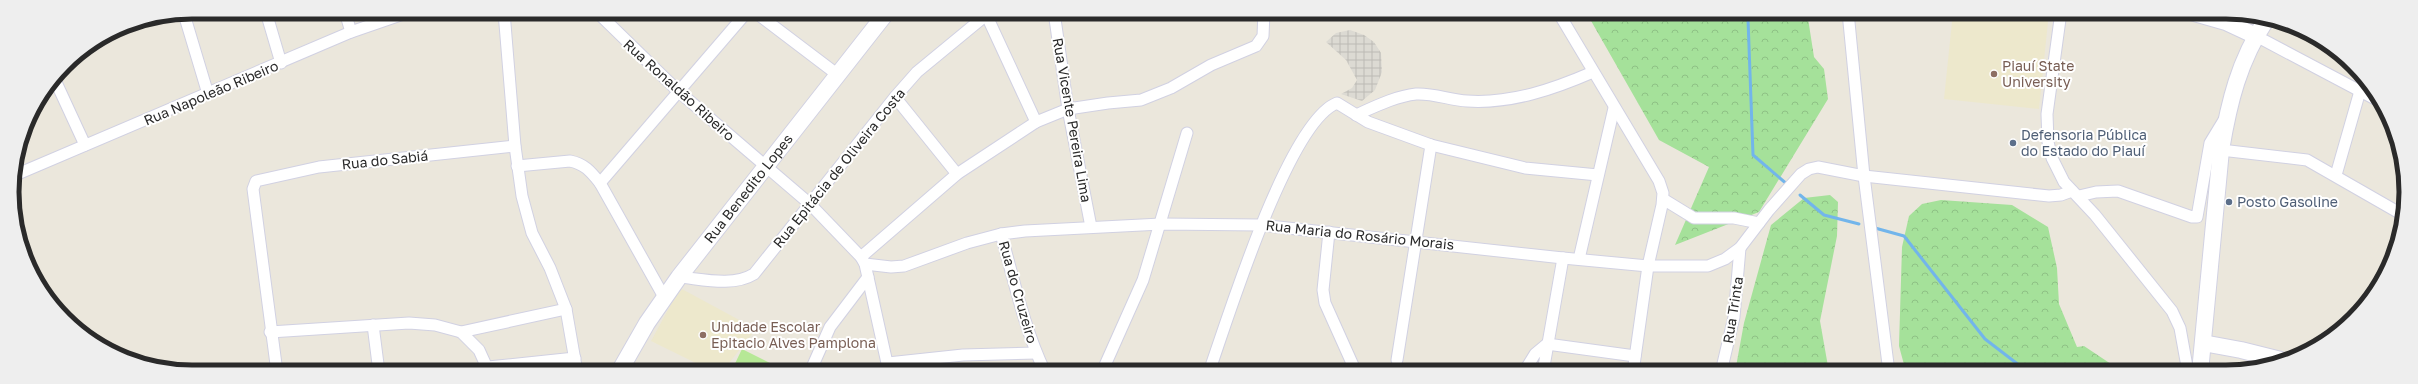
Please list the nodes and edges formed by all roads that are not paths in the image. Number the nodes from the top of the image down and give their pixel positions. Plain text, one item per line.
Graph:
1 (186, 19) edge
2 (268, 19) edge
3 (347, 19) edge
4 (389, 19) edge
5 (505, 19) edge
6 (604, 19) edge
7 (741, 19) edge
8 (764, 19) edge
9 (882, 19) edge
10 (979, 19) edge
11 (987, 19) edge
12 (1055, 19) edge
13 (1263, 19) edge
14 (1562, 19) edge
15 (1849, 19) edge
16 (2060, 19) edge
17 (2216, 19) edge
18 (2264, 23) edge
19 (351, 32) junction
20 (2256, 36) junction
21 (281, 63) junction
22 (1593, 72) junction
23 (838, 75) junction
24 (57, 84) edge
25 (678, 91) junction
26 (2360, 91) junction
27 (208, 94) junction
28 (2370, 96) edge
29 (895, 97) junction
30 (1614, 108) junction
31 (1068, 110) junction
32 (1356, 115) junction
33 (2226, 117) junction
34 (1036, 122) junction
35 (1187, 133) dead end
36 (86, 145) junction
37 (1431, 145) junction
38 (515, 146) junction
39 (2221, 150) junction
40 (517, 166) junction
41 (764, 166) junction
42 (20, 173) edge
43 (957, 174) junction
44 (2336, 175) junction
45 (1598, 176) junction
46 (1864, 176) junction
47 (600, 183) junction
48 (2076, 193) junction
49 (1663, 199) junction
50 (810, 204) junction
51 (2398, 212) edge
52 (1760, 223) junction
53 (1161, 224) junction
54 (1260, 225) junction
55 (1091, 228) junction
56 (1329, 232) junction
57 (1001, 234) junction
58 (1415, 241) junction
59 (1740, 248) junction
60 (1563, 258) junction
61 (1578, 259) junction
62 (863, 260) junction
63 (1648, 266) junction
64 (679, 277) junction
65 (868, 277) junction
66 (664, 297) junction
67 (566, 309) junction
68 (373, 325) junction
69 (270, 332) junction
70 (461, 332) junction
71 (2203, 343) junction
72 (1547, 344) junction
73 (1036, 353) junction
74 (1635, 356) junction
75 (575, 358) junction
76 (2274, 358) edge
77 (1397, 360) dead end
78 (276, 365) edge
79 (378, 365) edge
80 (486, 365) edge
81 (520, 365) edge
82 (576, 365) edge
83 (623, 365) edge
84 (813, 365) edge
85 (888, 365) edge
86 (900, 365) edge
87 (1042, 365) edge
88 (1105, 365) edge
89 (1211, 365) edge
90 (1353, 365) edge
91 (1528, 365) edge
92 (1544, 365) edge
93 (1634, 365) edge
94 (1723, 365) edge
95 (1888, 365) edge
96 (2187, 365) edge
97 (2201, 365) edge

1 - 27 street
2 - 21 street
3 - 19 street
4 - 19 street, Rua Napoleão Ribeiro
5 - 38 street
6 - 25 street, Rua Ronaldão Ribeiro
7 - 25 street
8 - 23 street
9 - 23 main road, Rua Benedito Lopes
10 - 29 street, Rua Epitácia de Oliveira Costa
11 - 34 street
12 - 31 street, Rua Vicente Pereira Lima
13 - 31 street
14 - 22 street
15 - 46 street
16 - 48 street
17 - 20 main road
18 - 20 main road
19 - 21 street, Rua Napoleão Ribeiro
20 - 26 street
20 - 33 main road
21 - 27 street, Rua Napoleão Ribeiro
22 - 30 street
22 - 32 street
23 - 41 main road, Rua Benedito Lopes
24 - 36 street
25 - 41 street, Rua Ronaldão Ribeiro
25 - 47 street
26 - 28 street
26 - 44 street
27 - 36 street, Rua Napoleão Ribeiro
29 - 43 street
29 - 50 street, Rua Epitácia de Oliveira Costa
30 - 45 street
30 - 49 street
31 - 34 street
31 - 55 street, Rua Vicente Pereira Lima
32 - 37 street
32 - 54 street
33 - 39 main road
33 - 48 street
34 - 43 street
35 - 53 street
36 - 42 street, Rua Napoleão Ribeiro
37 - 45 street
37 - 58 street
38 - 40 street
38 - 69 street, Rua do Sabiá
39 - 44 street
39 - 71 main road
40 - 47 street
40 - 67 street
41 - 50 street, Rua Ronaldão Ribeiro
41 - 64 main road, Rua Benedito Lopes
43 - 62 street
44 - 51 street
45 - 61 street
46 - 48 street
46 - 52 street, Rua Maria do Rosário Morais
46 - 95 street
47 - 66 street
48 - 96 street
49 - 52 street
49 - 63 street
50 - 62 street, Rua Ronaldão Ribeiro
50 - 64 street, Rua Epitácia de Oliveira Costa
52 - 59 street, Rua Maria do Rosário Morais
53 - 54 street, Rua Maria do Rosário Morais
53 - 55 street, Rua Maria do Rosário Morais
53 - 88 street
54 - 56 street, Rua Maria do Rosário Morais
54 - 89 street
55 - 57 street, Rua Maria do Rosário Morais
56 - 58 street, Rua Maria do Rosário Morais
56 - 90 street
57 - 62 street, Rua Maria do Rosário Morais
57 - 73 street, Rua do Cruzeiro
58 - 60 street, Rua Maria do Rosário Morais
58 - 77 street
59 - 63 street, Rua Maria do Rosário Morais
59 - 94 street, Rua Trinta
60 - 61 street, Rua Maria do Rosário Morais
60 - 72 street
61 - 63 street, Rua Maria do Rosário Morais
62 - 65 street
63 - 74 street
64 - 66 main road, Rua Benedito Lopes
65 - 84 street
65 - 85 street
66 - 83 main road, Rua Benedito Lopes
67 - 70 street
67 - 75 street
68 - 69 street
68 - 70 street
68 - 79 street
69 - 78 street
70 - 80 street
71 - 76 main road
71 - 97 main road
72 - 74 street
72 - 91 street
72 - 92 street
73 - 86 street
73 - 87 street, Rua do Cruzeiro
74 - 93 street
75 - 81 street
75 - 82 street

